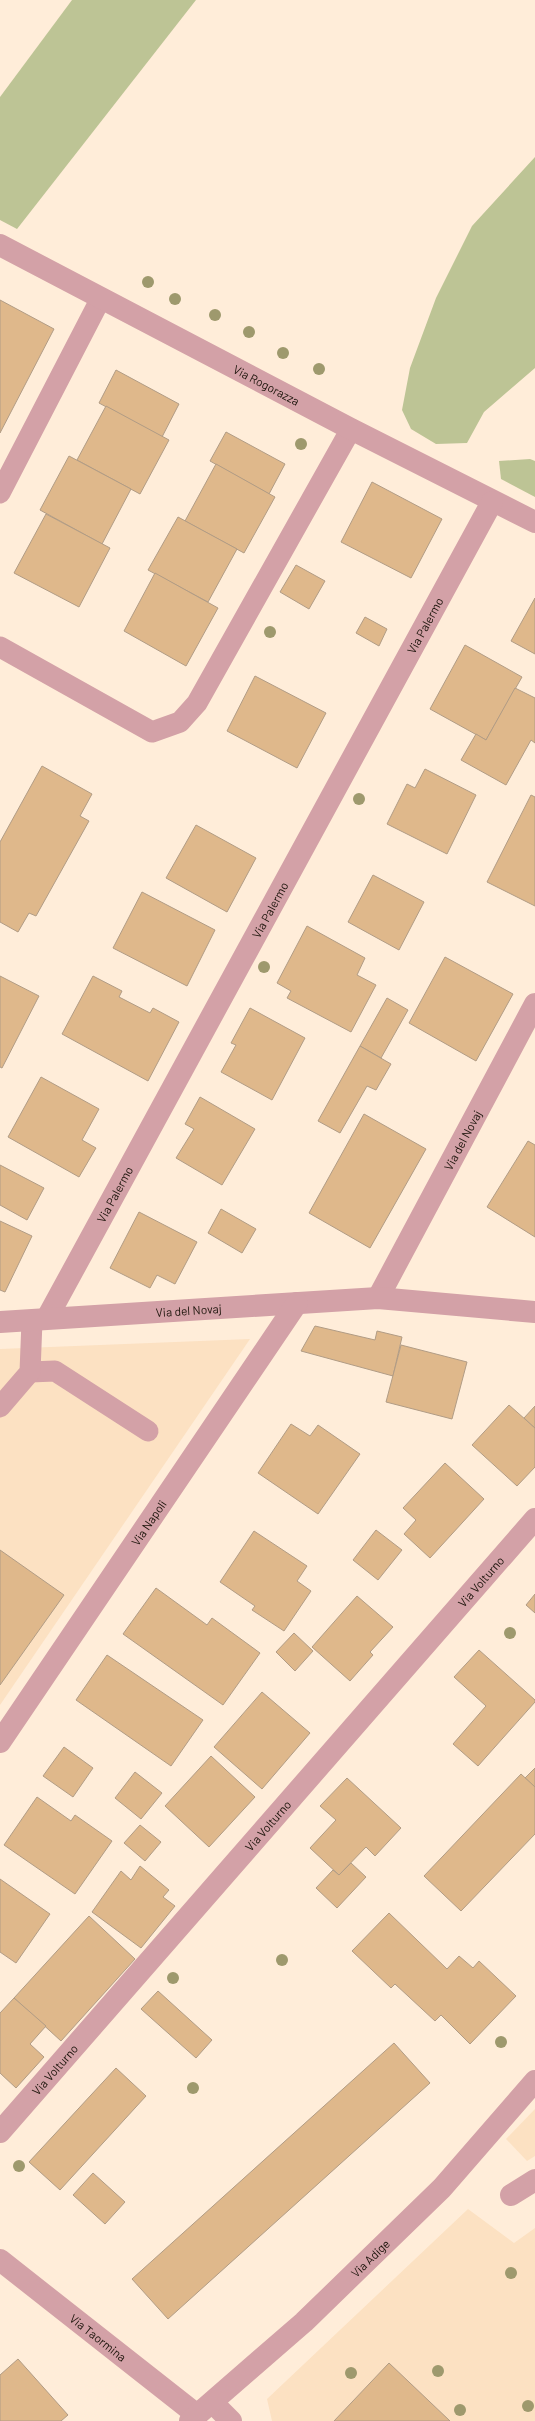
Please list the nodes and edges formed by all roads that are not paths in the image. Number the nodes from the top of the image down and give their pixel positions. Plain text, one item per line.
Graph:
1 (0, 245) edge
2 (101, 298) junction
3 (350, 429) junction
4 (0, 493) edge
5 (492, 502) junction
6 (535, 522) edge
7 (0, 646) edge
8 (535, 1004) edge
9 (378, 1298) junction
10 (298, 1303) junction
11 (535, 1312) edge
12 (40, 1319) junction
13 (0, 1322) edge
14 (30, 1372) junction
15 (0, 1407) edge
16 (148, 1431) dead end
17 (535, 1519) edge
18 (0, 1742) edge
19 (535, 2081) edge
20 (0, 2132) edge
21 (535, 2180) edge
22 (510, 2195) dead end
23 (0, 2260) edge
24 (200, 2413) edge
25 (231, 2421) edge

1 - 2 street, Via Rogorazza
2 - 3 street, Via Rogorazza
2 - 4 lane
3 - 5 street, Via Rogorazza
3 - 7 lane
5 - 6 street, Via Rogorazza
5 - 12 street, Via Palermo
8 - 9 street, Via del Novaj
9 - 10 street, Via del Novaj
9 - 11 street, Via del Novaj
10 - 12 street, Via del Novaj
10 - 18 street, Via Napoli
12 - 13 street, Via del Novaj
12 - 14 lane
14 - 15 lane
14 - 16 lane
17 - 20 street, Via Volturno
19 - 24 street, Via Adige
21 - 22 street
23 - 24 street, Via Taormina
24 - 25 street, Via Taormina

